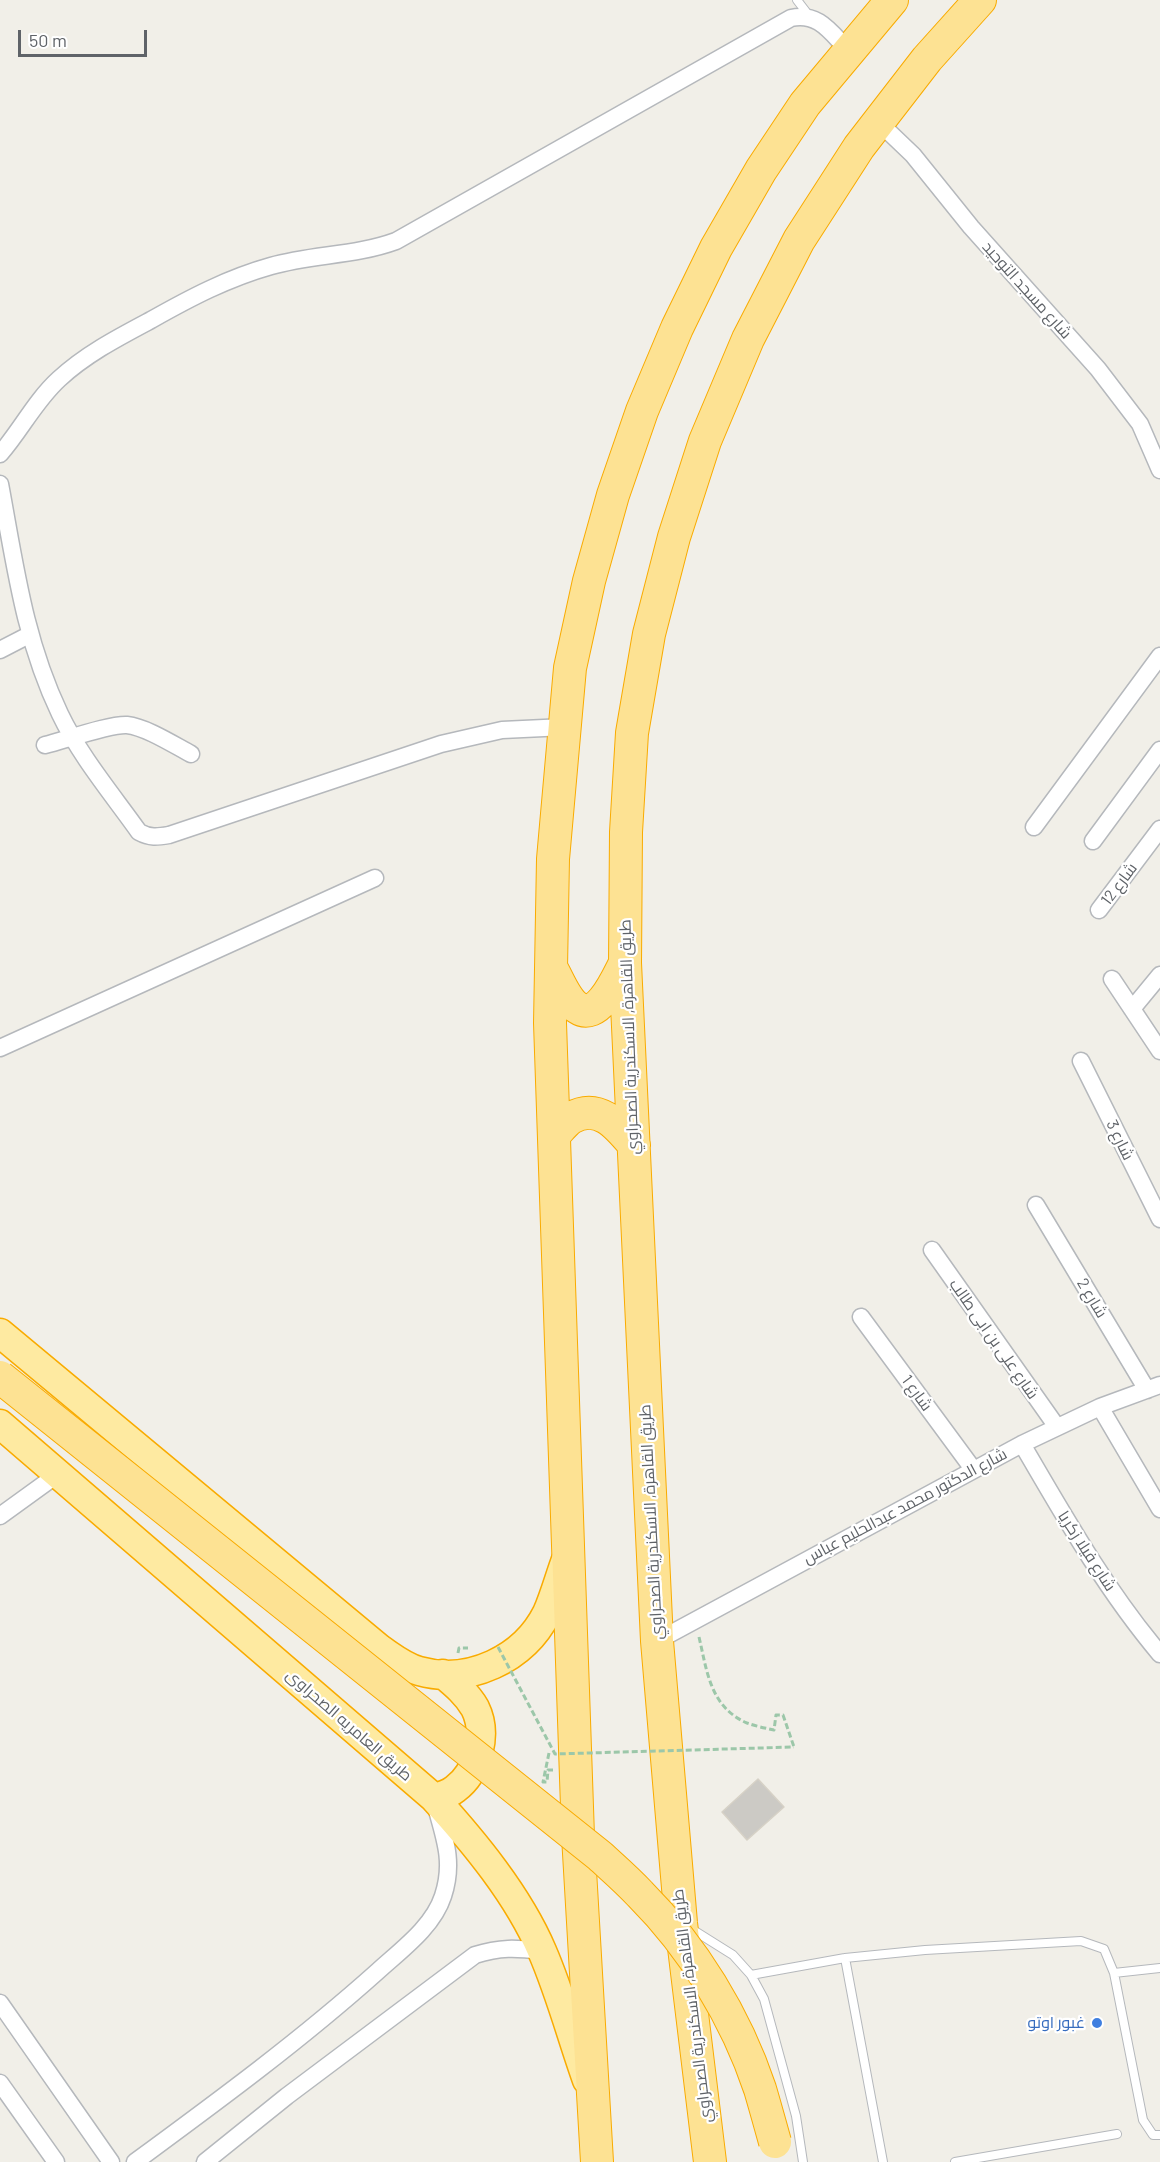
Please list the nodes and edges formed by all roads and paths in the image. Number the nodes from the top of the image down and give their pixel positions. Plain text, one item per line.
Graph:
1 (797, 0) edge
2 (892, 0) edge
3 (980, 0) edge
4 (810, 17) junction
5 (849, 51) junction
6 (876, 125) junction
7 (0, 454) edge
8 (1160, 470) edge
9 (0, 484) edge
10 (29, 635) junction
11 (0, 650) edge
12 (1160, 656) edge
13 (565, 727) junction
14 (73, 738) junction
15 (45, 745) dead end
16 (1160, 750) edge
17 (191, 754) dead end
18 (1034, 827) dead end
19 (1160, 829) edge
20 (1093, 841) dead end
21 (375, 878) dead end
22 (1099, 910) dead end
23 (625, 963) junction
24 (552, 969) junction
25 (1160, 975) edge
26 (1112, 979) dead end
27 (1132, 1010) junction
28 (0, 1048) edge
29 (1160, 1051) edge
30 (1081, 1061) dead end
31 (554, 1135) junction
32 (634, 1145) junction
33 (1036, 1205) dead end
34 (1160, 1219) edge
35 (932, 1250) dead end
36 (861, 1317) dead end
37 (0, 1333) edge
38 (0, 1377) edge
39 (1154, 1387) edge
40 (1100, 1407) junction
41 (0, 1424) edge
42 (1057, 1427) junction
43 (1022, 1443) junction
44 (973, 1469) junction
45 (58, 1474) junction
46 (1160, 1509) edge
47 (0, 1515) edge
48 (568, 1552) junction
49 (695, 1620) junction
50 (657, 1641) junction
51 (498, 1647) dead end
52 (1160, 1654) edge
53 (443, 1674) junction
54 (551, 1747) junction
55 (548, 1770) dead end
56 (434, 1798) junction
57 (681, 1923) junction
58 (542, 1951) junction
59 (845, 1958) junction
60 (1160, 1968) edge
61 (1114, 1973) junction
62 (751, 1975) junction
63 (0, 2003) edge
64 (0, 2083) edge
65 (594, 2102) junction
66 (1117, 2134) dead end
67 (1160, 2135) edge
68 (776, 2152) edge
69 (56, 2162) edge
70 (111, 2162) edge
71 (135, 2162) edge
72 (205, 2162) edge
73 (597, 2162) edge
74 (710, 2162) edge
75 (803, 2162) edge
76 (883, 2162) edge
77 (955, 2162) edge

1 - 4 lane
2 - 5 highway
3 - 6 highway, طريق القاهرة, الاسكندرية الصحراوي
4 - 5 street
4 - 7 street
5 - 13 highway
6 - 8 street, شارع مسجد التوحيد
6 - 23 highway, طريق القاهرة, الاسكندرية الصحراوي
9 - 10 street
10 - 11 street
10 - 14 street
12 - 18 street
13 - 14 street
13 - 24 highway
14 - 15 street
14 - 17 street
16 - 20 street
19 - 22 street, شارع 12
21 - 28 street
23 - 24 highway
23 - 32 highway, طريق القاهرة, الاسكندرية الصحراوي
24 - 31 highway
25 - 27 street
26 - 27 street
27 - 29 street
30 - 34 street, شارع 3
31 - 32 highway
31 - 48 highway
32 - 50 highway, طريق القاهرة, الاسكندرية الصحراوي
33 - 39 street, شارع 2
35 - 42 street, شارع على بن ابى طالب
36 - 44 street, شارع 1
37 - 53 highway
38 - 68 highway, bridge
39 - 40 street, شارع الدكتور محمد عبدالحليم عباس
40 - 42 street, شارع الدكتور محمد عبدالحليم عباس
40 - 46 street
41 - 45 highway, طريق العامريه الصحراوى
42 - 43 street, شارع الدكتور محمد عبدالحليم عباس
43 - 44 street, شارع الدكتور محمد عبدالحليم عباس
43 - 52 street, شارع فيلا زكريا
44 - 49 street, شارع الدكتور محمد عبدالحليم عباس
45 - 47 street
45 - 56 highway, طريق العامريه الصحراوى
48 - 53 highway
48 - 65 highway
49 - 50 street, شارع الدكتور محمد عبدالحليم عباس
49 - 54 path, bridge
50 - 57 highway, طريق القاهرة, الاسكندرية الصحراوي
51 - 54 path, bridge
53 - 56 highway
54 - 55 path
56 - 58 highway, طريق العامريه الصحراوى
56 - 71 street
57 - 62 lane
57 - 74 highway, طريق القاهرة, الاسكندرية الصحراوي
58 - 65 highway, طريق العامريه الصحراوى
58 - 72 street
59 - 61 lane
59 - 62 lane
59 - 76 lane
60 - 61 lane
61 - 67 lane
62 - 75 lane
63 - 70 street
64 - 69 street
65 - 73 highway
66 - 77 lane

